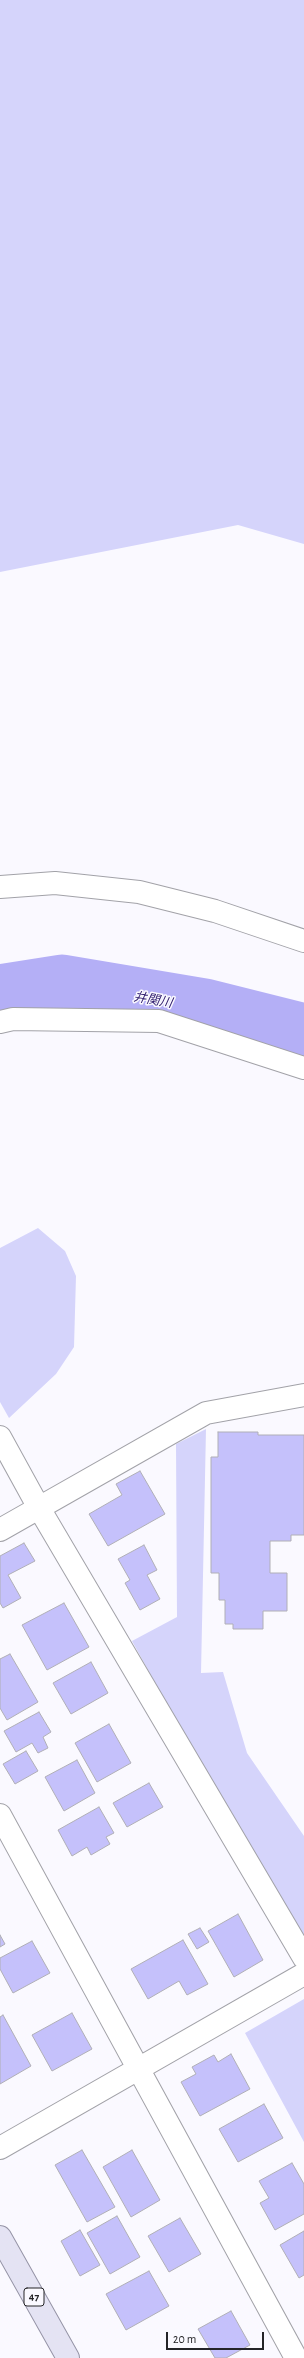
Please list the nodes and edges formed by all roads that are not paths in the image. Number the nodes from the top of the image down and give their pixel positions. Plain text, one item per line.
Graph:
1 (0, 886) edge
2 (304, 941) edge
3 (0, 1022) edge
4 (304, 1068) edge
5 (304, 1395) edge
6 (0, 1437) edge
7 (39, 1508) junction
8 (0, 1530) edge
9 (0, 1816) edge
10 (304, 1958) edge
11 (304, 1974) edge
12 (139, 2067) junction
13 (0, 2148) edge
14 (0, 2237) edge
15 (68, 2358) edge
16 (296, 2358) edge

1 - 2 street
3 - 4 street
5 - 7 street
6 - 7 street
7 - 8 street
7 - 10 street
9 - 12 street
11 - 12 street
12 - 13 street
12 - 16 street
14 - 15 main road, 47

